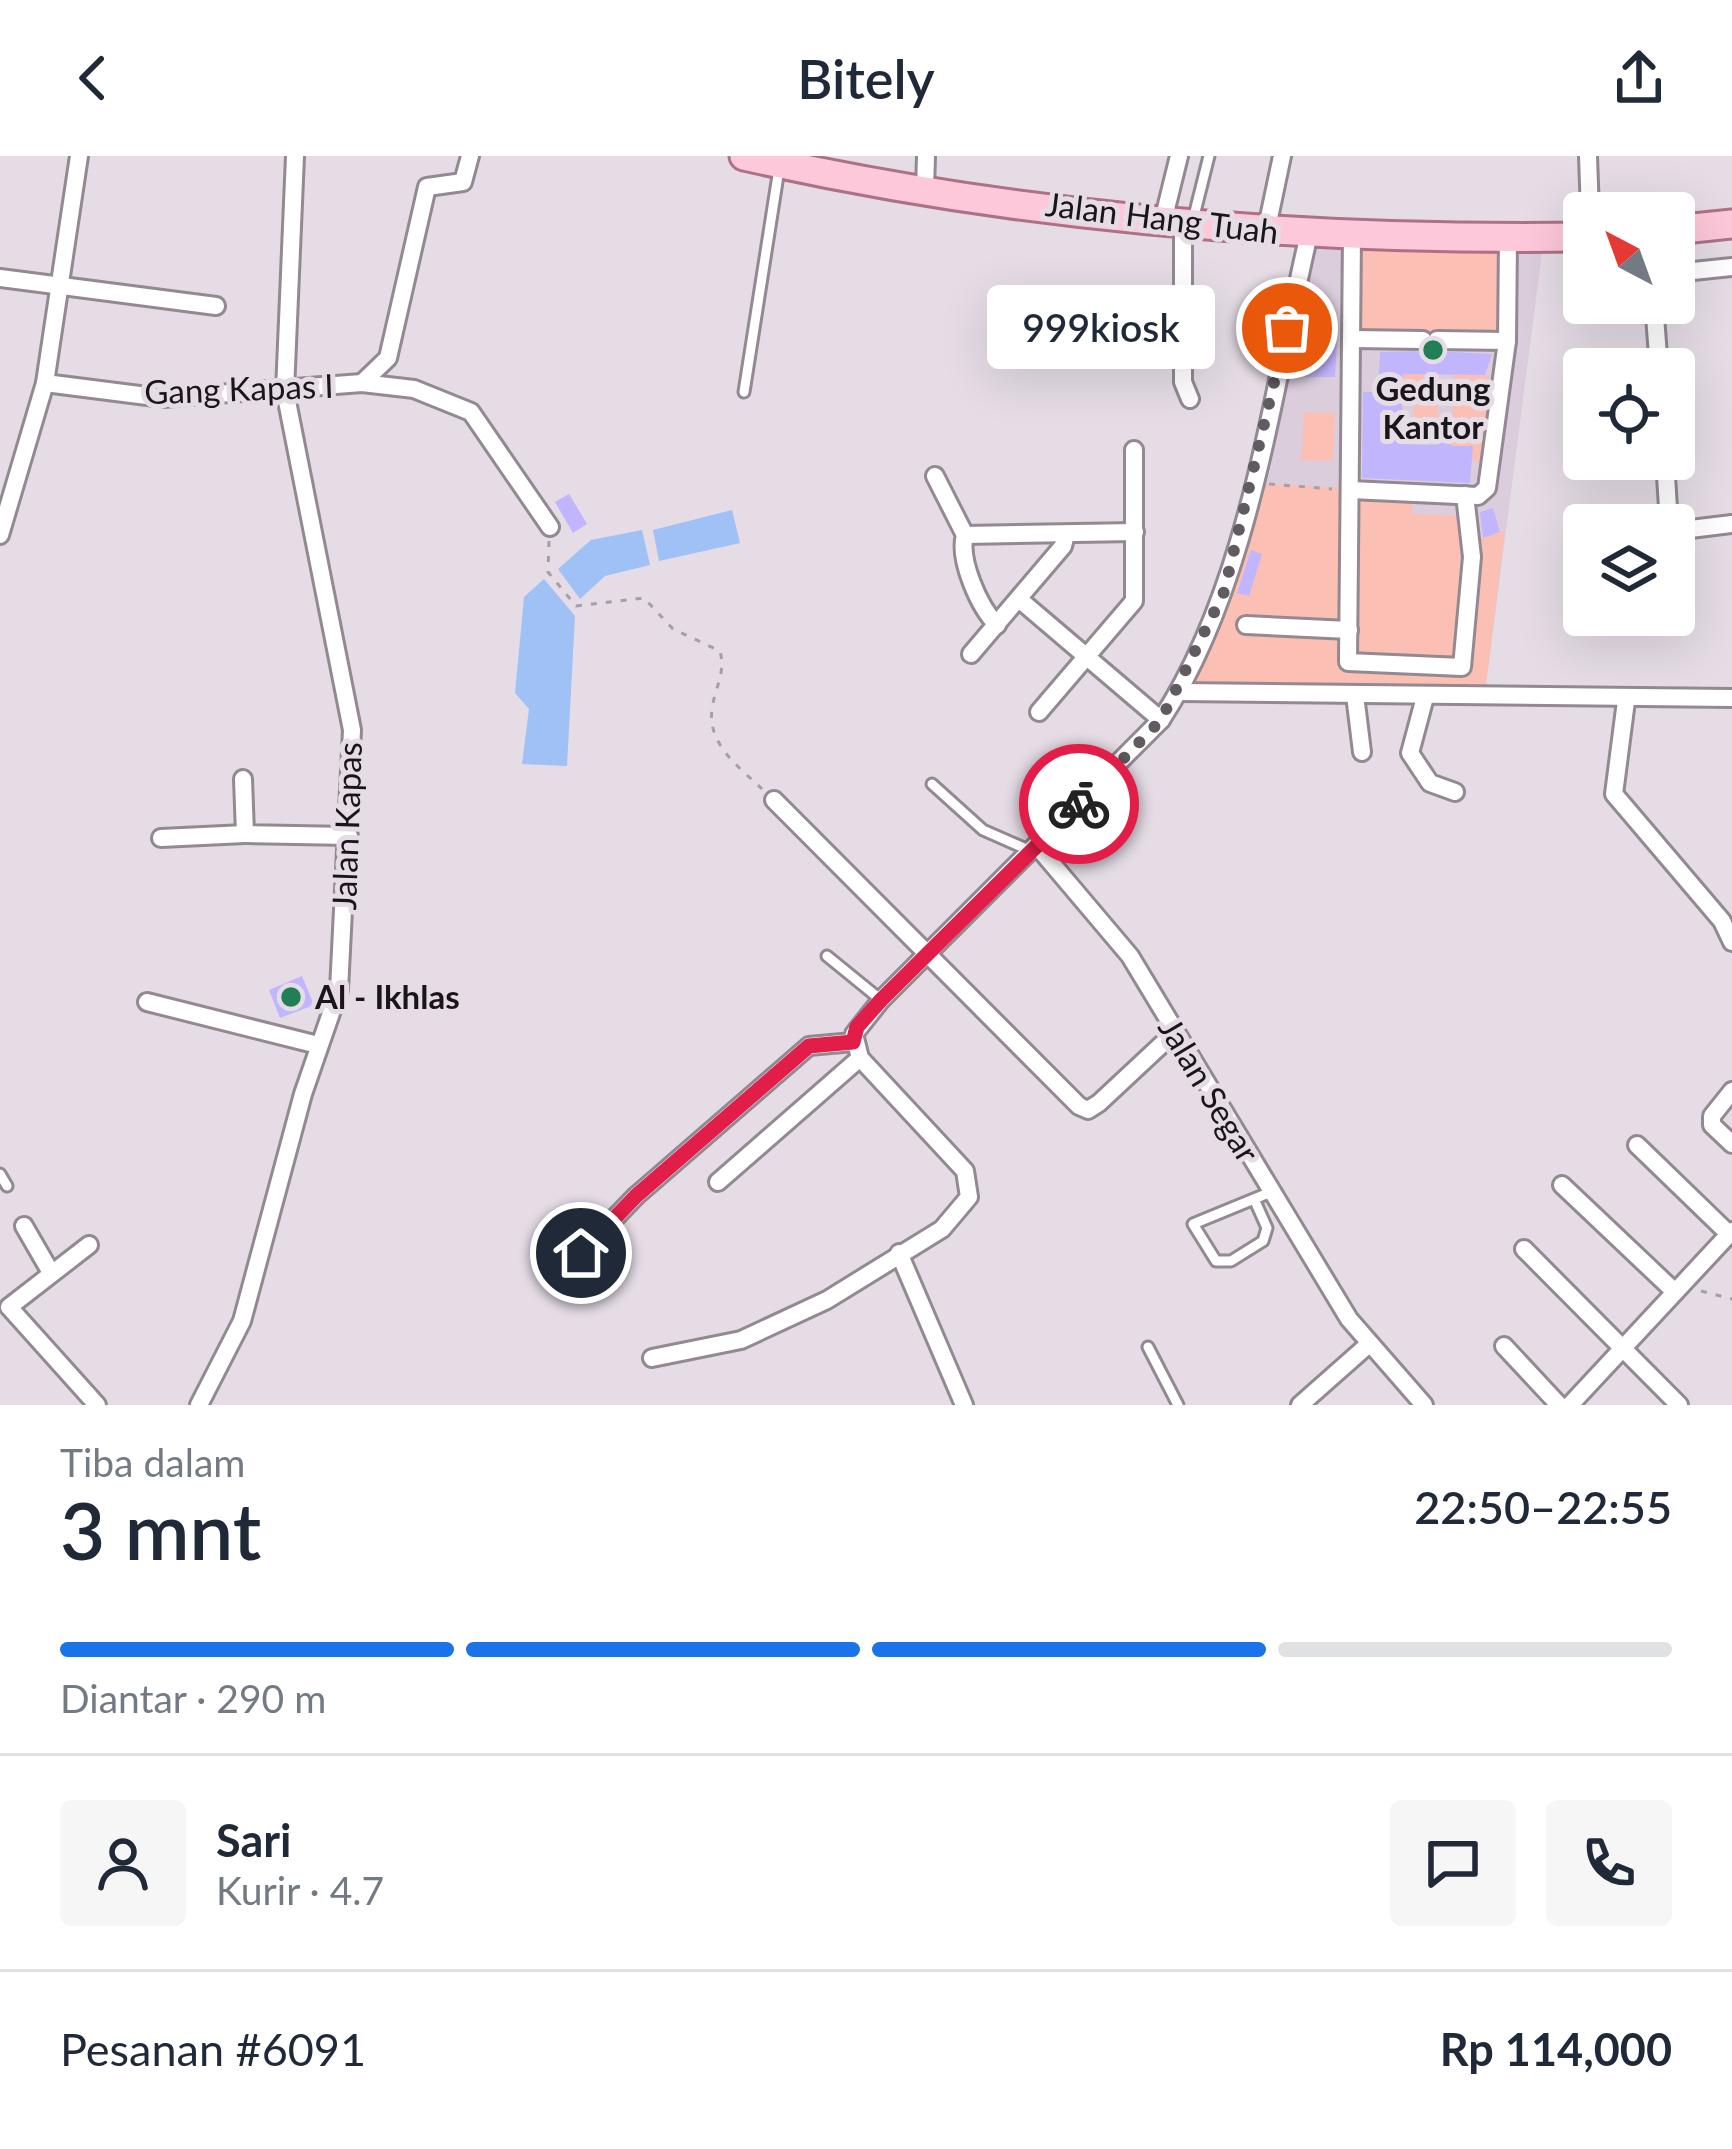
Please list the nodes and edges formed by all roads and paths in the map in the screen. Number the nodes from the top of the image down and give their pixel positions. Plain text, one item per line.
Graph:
1 (79, 156) edge
2 (295, 156) edge
3 (470, 156) edge
4 (744, 156) edge
5 (926, 156) edge
6 (1179, 156) edge
7 (1209, 156) edge
8 (1282, 156) edge
9 (1588, 156) edge
10 (780, 164) junction
11 (925, 189) junction
12 (1589, 192) edge
13 (1179, 223) junction
14 (1732, 224) edge
15 (1695, 228) edge
16 (1266, 232) junction
17 (1309, 234) junction
18 (1352, 236) junction
19 (1563, 237) edge
20 (1508, 238) junction
21 (1732, 267) edge
22 (1695, 271) edge
23 (0, 278) edge
24 (61, 286) junction
25 (216, 306) dead end
26 (1353, 339) junction
27 (1507, 341) junction
28 (45, 382) junction
29 (362, 383) junction
30 (285, 392) junction
31 (744, 392) dead end
32 (1190, 399) dead end
33 (1135, 450) dead end
34 (935, 476) dead end
35 (1256, 483) dead end
36 (1351, 490) junction
37 (1466, 495) junction
38 (1732, 524) edge
39 (1695, 526) edge
40 (550, 527) joint
41 (1135, 532) junction
42 (1066, 534) junction
43 (0, 535) edge
44 (965, 535) junction
45 (1020, 600) junction
46 (997, 625) junction
47 (1246, 625) dead end
48 (1349, 630) junction
49 (971, 654) dead end
50 (1086, 658) junction
51 (1179, 692) junction
52 (1355, 695) junction
53 (1425, 697) junction
54 (1732, 698) edge
55 (1626, 701) junction
56 (1040, 712) dead end
57 (1161, 720) junction
58 (1362, 752) dead end
59 (242, 779) dead end
60 (932, 784) dead end
61 (1455, 793) dead end
62 (774, 800) joint
63 (245, 834) junction
64 (349, 836) junction
65 (161, 838) dead end
66 (1034, 849) junction
67 (1732, 942) edge
68 (927, 954) junction
69 (827, 956) dead end
70 (881, 1000) junction
71 (147, 1002) dead end
72 (1174, 1033) junction
73 (318, 1045) junction
74 (857, 1050) junction
75 (1732, 1091) edge
76 (1732, 1144) edge
77 (1637, 1145) dead end
78 (0, 1174) edge
79 (718, 1182) dead end
80 (1562, 1185) dead end
81 (7, 1186) dead end
82 (1263, 1197) junction
83 (24, 1226) dead end
84 (1731, 1233) edge
85 (88, 1246) dead end
86 (1524, 1249) dead end
87 (581, 1253) dead end
88 (899, 1253) junction
89 (50, 1271) junction
90 (1678, 1289) junction
91 (1732, 1299) edge
92 (1369, 1344) junction
93 (1504, 1346) dead end
94 (1148, 1347) dead end
95 (1622, 1350) junction
96 (652, 1358) dead end
97 (97, 1405) edge
98 (199, 1405) edge
99 (964, 1405) edge
100 (1178, 1405) edge
101 (1300, 1405) edge
102 (1424, 1405) edge
103 (1559, 1405) edge
104 (1570, 1405) edge
105 (1679, 1405) edge

1 - 24 street
2 - 30 street, Jalan Kapas
3 - 29 street
4 - 10 main road, Jalan Hang Tuah
5 - 11 street
6 - 13 street
7 - 13 lane
8 - 16 street
9 - 12 street
10 - 11 main road, Jalan Hang Tuah
10 - 31 lane
11 - 13 main road, Jalan Hang Tuah
13 - 16 main road, Jalan Hang Tuah
13 - 32 street
14 - 15 main road
16 - 17 main road, Jalan Hang Tuah
17 - 18 main road, Jalan Hang Tuah
17 - 51 street
18 - 20 main road, Jalan Hang Tuah
18 - 26 street
19 - 20 main road, Jalan Hang Tuah
20 - 27 street
21 - 22 street
23 - 24 street
24 - 25 street
24 - 28 street
26 - 27 street
26 - 36 street
27 - 37 street
28 - 30 street, Gang Kapas I
28 - 43 street
29 - 30 street, Gang Kapas I
29 - 40 street, Gang Kapas I
30 - 64 street, Jalan Kapas
33 - 41 street
34 - 44 street
35 - 36 path
36 - 37 street
36 - 48 street
37 - 48 street
38 - 39 street
40 - 62 path
41 - 42 street
41 - 50 street
42 - 44 street
42 - 45 street
44 - 46 street
45 - 46 street
45 - 50 street
46 - 49 street
47 - 48 street
50 - 56 street
50 - 57 street
51 - 52 street
51 - 57 street
52 - 53 street
52 - 58 street
53 - 55 street
53 - 61 street
54 - 55 street
55 - 67 street
57 - 66 street
59 - 63 street
60 - 66 lane
62 - 68 street
63 - 64 street
63 - 65 street
64 - 73 street, Jalan Kapas
66 - 68 street
66 - 72 street, Jalan Segar
68 - 70 street
68 - 72 street
69 - 70 lane
70 - 74 street
71 - 73 street
72 - 82 street, Jalan Segar
73 - 98 street, Jalan Kapas
74 - 79 street
74 - 87 street
74 - 88 street
75 - 76 street
77 - 84 street
78 - 81 lane
80 - 90 street
82 - 82 lane
82 - 92 street, Jalan Segar
83 - 89 street
84 - 90 street
85 - 89 street
86 - 95 street
88 - 96 street
88 - 99 street
89 - 97 street
90 - 91 path
90 - 95 street
92 - 101 street
92 - 102 street, Jalan Segar
93 - 103 street
94 - 100 lane
95 - 104 street
95 - 105 street

